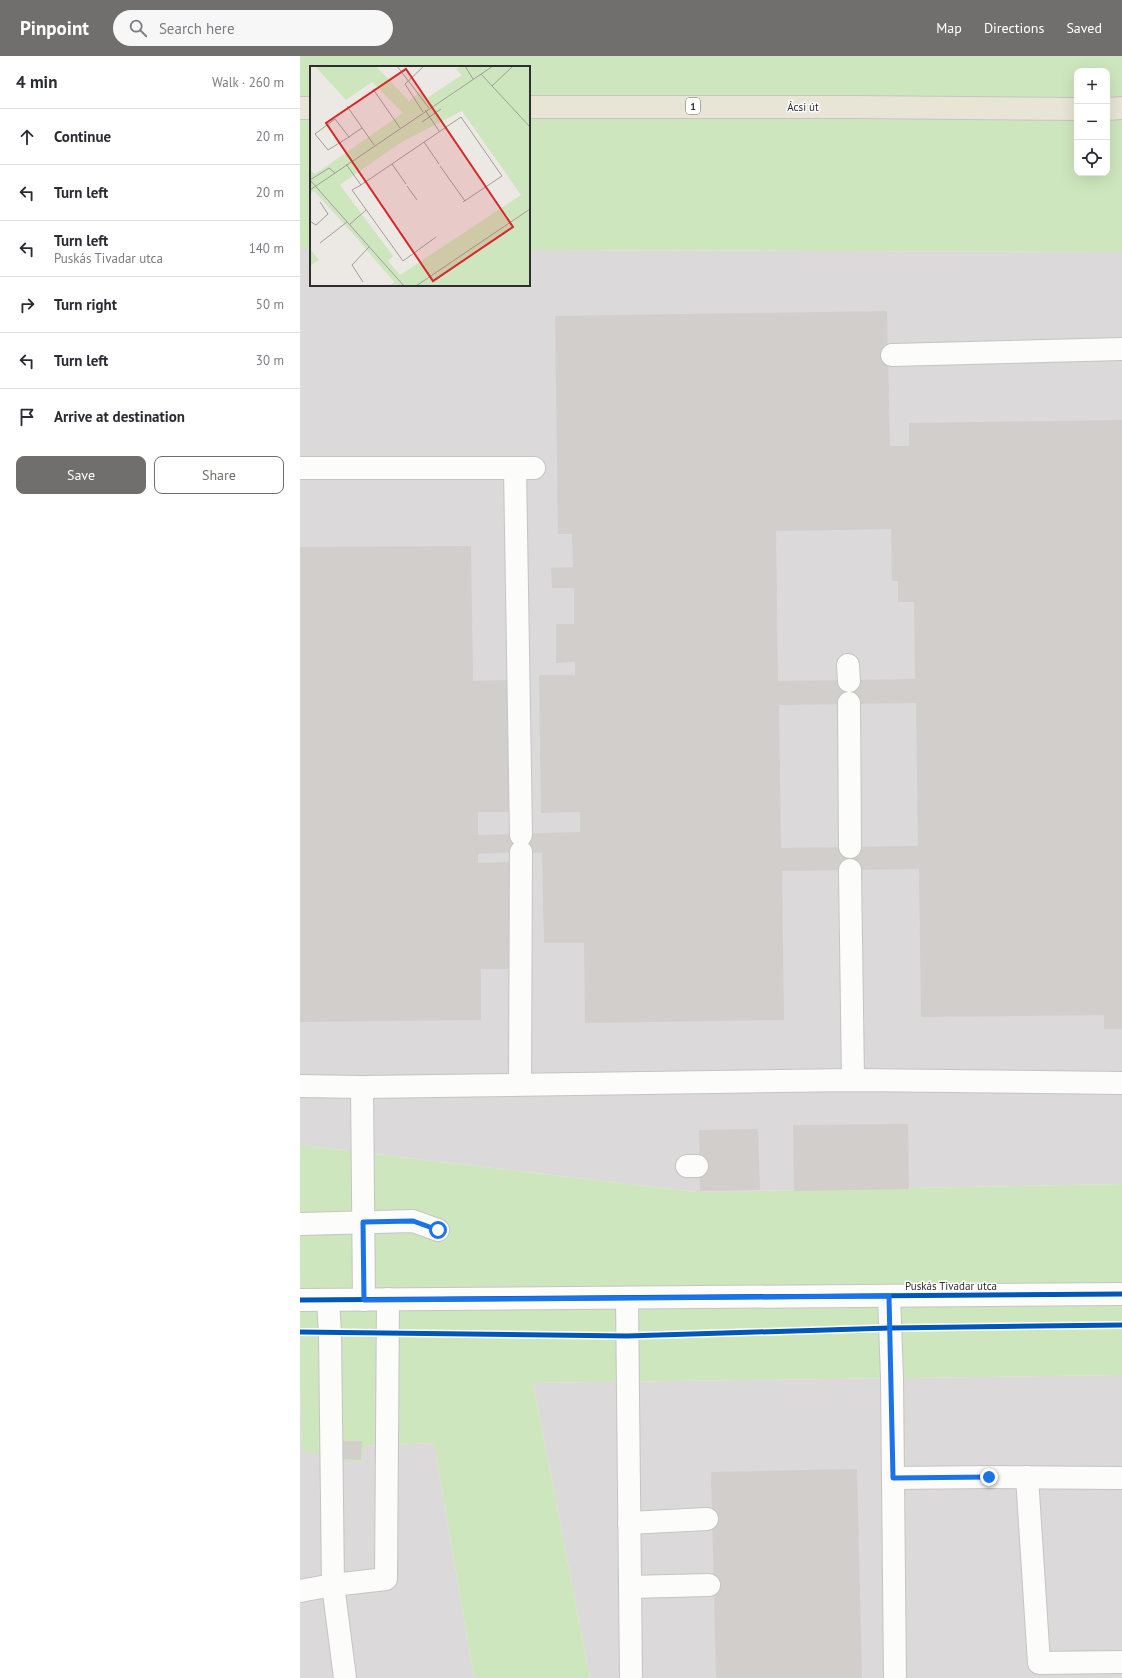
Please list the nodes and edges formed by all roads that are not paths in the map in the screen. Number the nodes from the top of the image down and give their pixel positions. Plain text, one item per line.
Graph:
1 (530, 107) edge
2 (1122, 108) edge
3 (1074, 109) edge
4 (1110, 109) edge
5 (1122, 349) edge
6 (892, 354) dead end
7 (300, 468) edge
8 (849, 703) dead end
9 (850, 847) dead end
10 (850, 870) dead end
11 (853, 1080) junction
12 (1122, 1083) edge
13 (520, 1084) junction
14 (300, 1086) edge
15 (362, 1088) junction
16 (363, 1222) junction
17 (300, 1224) edge
18 (438, 1230) dead end
19 (1122, 1294) edge
20 (889, 1296) junction
21 (627, 1298) junction
22 (388, 1299) junction
23 (300, 1300) edge
24 (364, 1300) junction
25 (328, 1301) junction
26 (1027, 1477) junction
27 (893, 1478) junction
28 (1122, 1478) edge
29 (707, 1519) dead end
30 (629, 1523) junction
31 (709, 1584) dead end
32 (333, 1585) junction
33 (630, 1587) junction
34 (300, 1591) edge
35 (1122, 1662) edge
36 (345, 1678) edge
37 (631, 1678) edge
38 (895, 1678) edge

1 - 3 main road, Ácsi út / 1
2 - 4 main road
5 - 6 street
7 - 13 street
8 - 9 street
10 - 11 street
11 - 12 street
11 - 13 street
13 - 15 street
14 - 15 street
15 - 16 street
16 - 17 street
16 - 18 street
16 - 24 street
19 - 20 street, Puskás Tivadar utca
20 - 21 street, Puskás Tivadar utca
20 - 27 street
21 - 22 street, Puskás Tivadar utca
21 - 30 street
22 - 24 street, Puskás Tivadar utca
22 - 32 street
23 - 25 street, Puskás Tivadar utca
24 - 25 street, Puskás Tivadar utca
25 - 32 street
26 - 27 street
26 - 28 street
26 - 35 street
27 - 38 street
29 - 30 street
30 - 33 street
31 - 33 street
32 - 34 street
32 - 36 street
33 - 37 street

